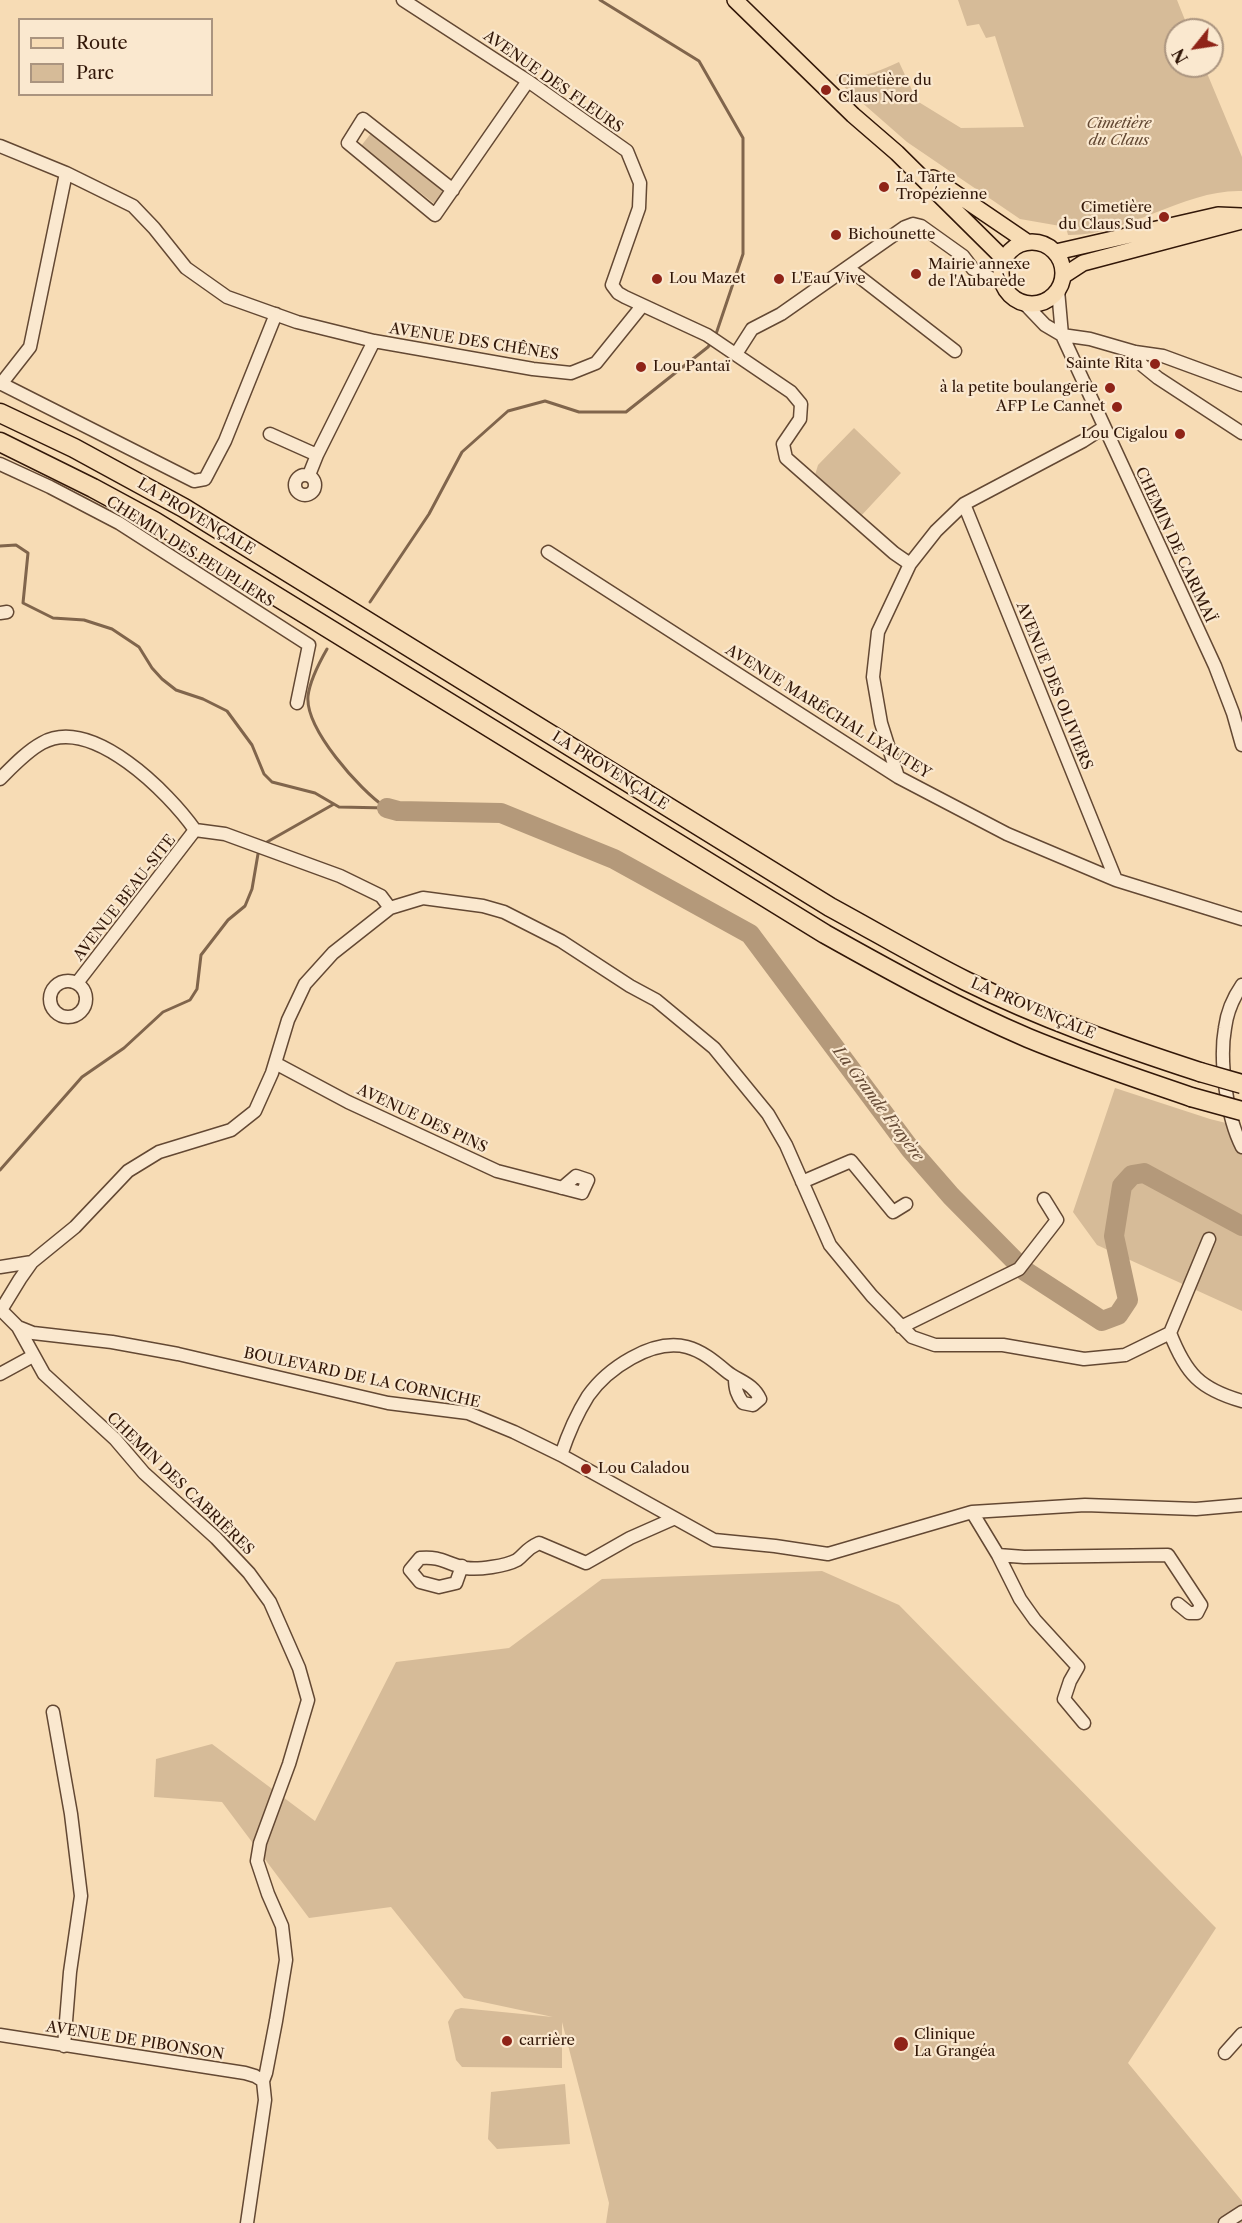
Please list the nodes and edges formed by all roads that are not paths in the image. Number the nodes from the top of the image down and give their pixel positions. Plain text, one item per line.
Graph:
1 (404, 0) edge
2 (735, 0) edge
3 (528, 81) junction
4 (0, 147) edge
5 (897, 153) junction
6 (66, 172) junction
7 (453, 190) junction
8 (1242, 216) edge
9 (1242, 221) edge
10 (1027, 242) junction
11 (1056, 252) junction
12 (1004, 259) junction
13 (848, 268) junction
14 (1061, 283) junction
15 (1003, 284) junction
16 (1024, 303) junction
17 (642, 306) junction
18 (276, 314) junction
19 (1062, 335) junction
20 (374, 340) junction
21 (955, 351) dead end
22 (1136, 352) junction
23 (736, 354) junction
24 (1, 384) edge
25 (1242, 385) edge
26 (0, 413) edge
27 (1103, 428) junction
28 (1242, 433) edge
29 (270, 434) dead end
30 (0, 442) edge
31 (317, 455) junction
32 (0, 464) edge
33 (309, 475) dead end
34 (964, 504) junction
35 (548, 552) dead end
36 (910, 564) junction
37 (297, 703) dead end
38 (1242, 745) edge
39 (898, 777) junction
40 (0, 779) edge
41 (195, 830) junction
42 (1116, 880) junction
43 (390, 908) junction
44 (1242, 920) edge
45 (77, 984) dead end
46 (1242, 985) edge
47 (275, 1063) junction
48 (1242, 1084) edge
49 (1242, 1111) edge
50 (1242, 1147) edge
51 (802, 1182) junction
52 (562, 1188) dead end
53 (1044, 1199) dead end
54 (906, 1204) dead end
55 (1209, 1239) dead end
56 (32, 1262) junction
57 (0, 1266) edge
58 (1, 1309) edge
59 (18, 1327) junction
60 (901, 1327) junction
61 (1170, 1333) junction
62 (33, 1356) junction
63 (0, 1374) edge
64 (735, 1378) dead end
65 (1242, 1401) edge
66 (561, 1455) junction
67 (1242, 1504) edge
68 (972, 1512) junction
69 (673, 1518) junction
70 (998, 1554) junction
71 (462, 1566) dead end
72 (1178, 1604) dead end
73 (53, 1712) dead end
74 (1084, 1724) dead end
75 (1242, 2034) edge
76 (0, 2035) edge
77 (64, 2046) junction
78 (1225, 2053) dead end
79 (263, 2081) junction
80 (1242, 2212) edge
81 (247, 2223) edge
82 (1225, 2223) edge

1 - 3 street, AVENUE DES FLEURS
2 - 5 main road
3 - 7 street
3 - 17 street, AVENUE DES FLEURS
4 - 6 street, AVENUE DES CHÊNES
5 - 10 main road
5 - 12 main road
6 - 18 street, AVENUE DES CHÊNES
6 - 24 street
7 - 7 street
8 - 11 main road
9 - 14 main road
10 - 11 main road
10 - 12 main road
11 - 14 main road
12 - 15 main road
13 - 15 street
13 - 21 street
13 - 23 street
14 - 16 main road
14 - 19 street, CHEMIN DE CARIMAÏ
15 - 16 main road
16 - 19 street
17 - 20 street, AVENUE DES CHÊNES
17 - 23 street, AVENUE DES FLEURS
18 - 20 street, AVENUE DES CHÊNES
18 - 24 street
19 - 22 street
19 - 27 street, CHEMIN DE CARIMAÏ
20 - 31 street
22 - 25 street
22 - 28 street
23 - 36 street, AVENUE DES FLEURS
26 - 48 highway, LA PROVENÇALE, bridge
27 - 34 street
27 - 38 street, CHEMIN DE CARIMAÏ
29 - 31 street
30 - 49 highway, LA PROVENÇALE, bridge
31 - 33 street
32 - 37 street, CHEMIN DES PEUPLIERS
34 - 36 street
34 - 42 street, AVENUE DES OLIVIERS
35 - 39 street, AVENUE MARÉCHAL LYAUTEY
36 - 39 street
39 - 42 street, AVENUE MARÉCHAL LYAUTEY
40 - 41 street
41 - 43 street
41 - 45 street, AVENUE BEAU-SITE
42 - 44 street, AVENUE MARÉCHAL LYAUTEY
43 - 47 street
43 - 51 street
46 - 50 street
47 - 52 street, AVENUE DES PINS
47 - 56 street
51 - 54 street
51 - 60 street
53 - 60 street
55 - 61 street
56 - 57 street
56 - 58 street
58 - 59 street, CHEMIN DES CABRIÈRES
59 - 62 street, CHEMIN DES CABRIÈRES
59 - 66 street, BOULEVARD DE LA CORNICHE
60 - 61 street
61 - 65 street
62 - 63 street
62 - 79 street, CHEMIN DES CABRIÈRES
64 - 66 street
66 - 69 street, BOULEVARD DE LA CORNICHE
67 - 68 street, BOULEVARD DE LA CORNICHE
68 - 69 street, BOULEVARD DE LA CORNICHE
68 - 70 street
69 - 71 street
70 - 72 street
70 - 74 street
73 - 77 street
75 - 78 street
76 - 77 street, AVENUE DE PIBONSON
77 - 79 street, AVENUE DE PIBONSON
79 - 81 street, CHEMIN DES CABRIÈRES
80 - 82 street

